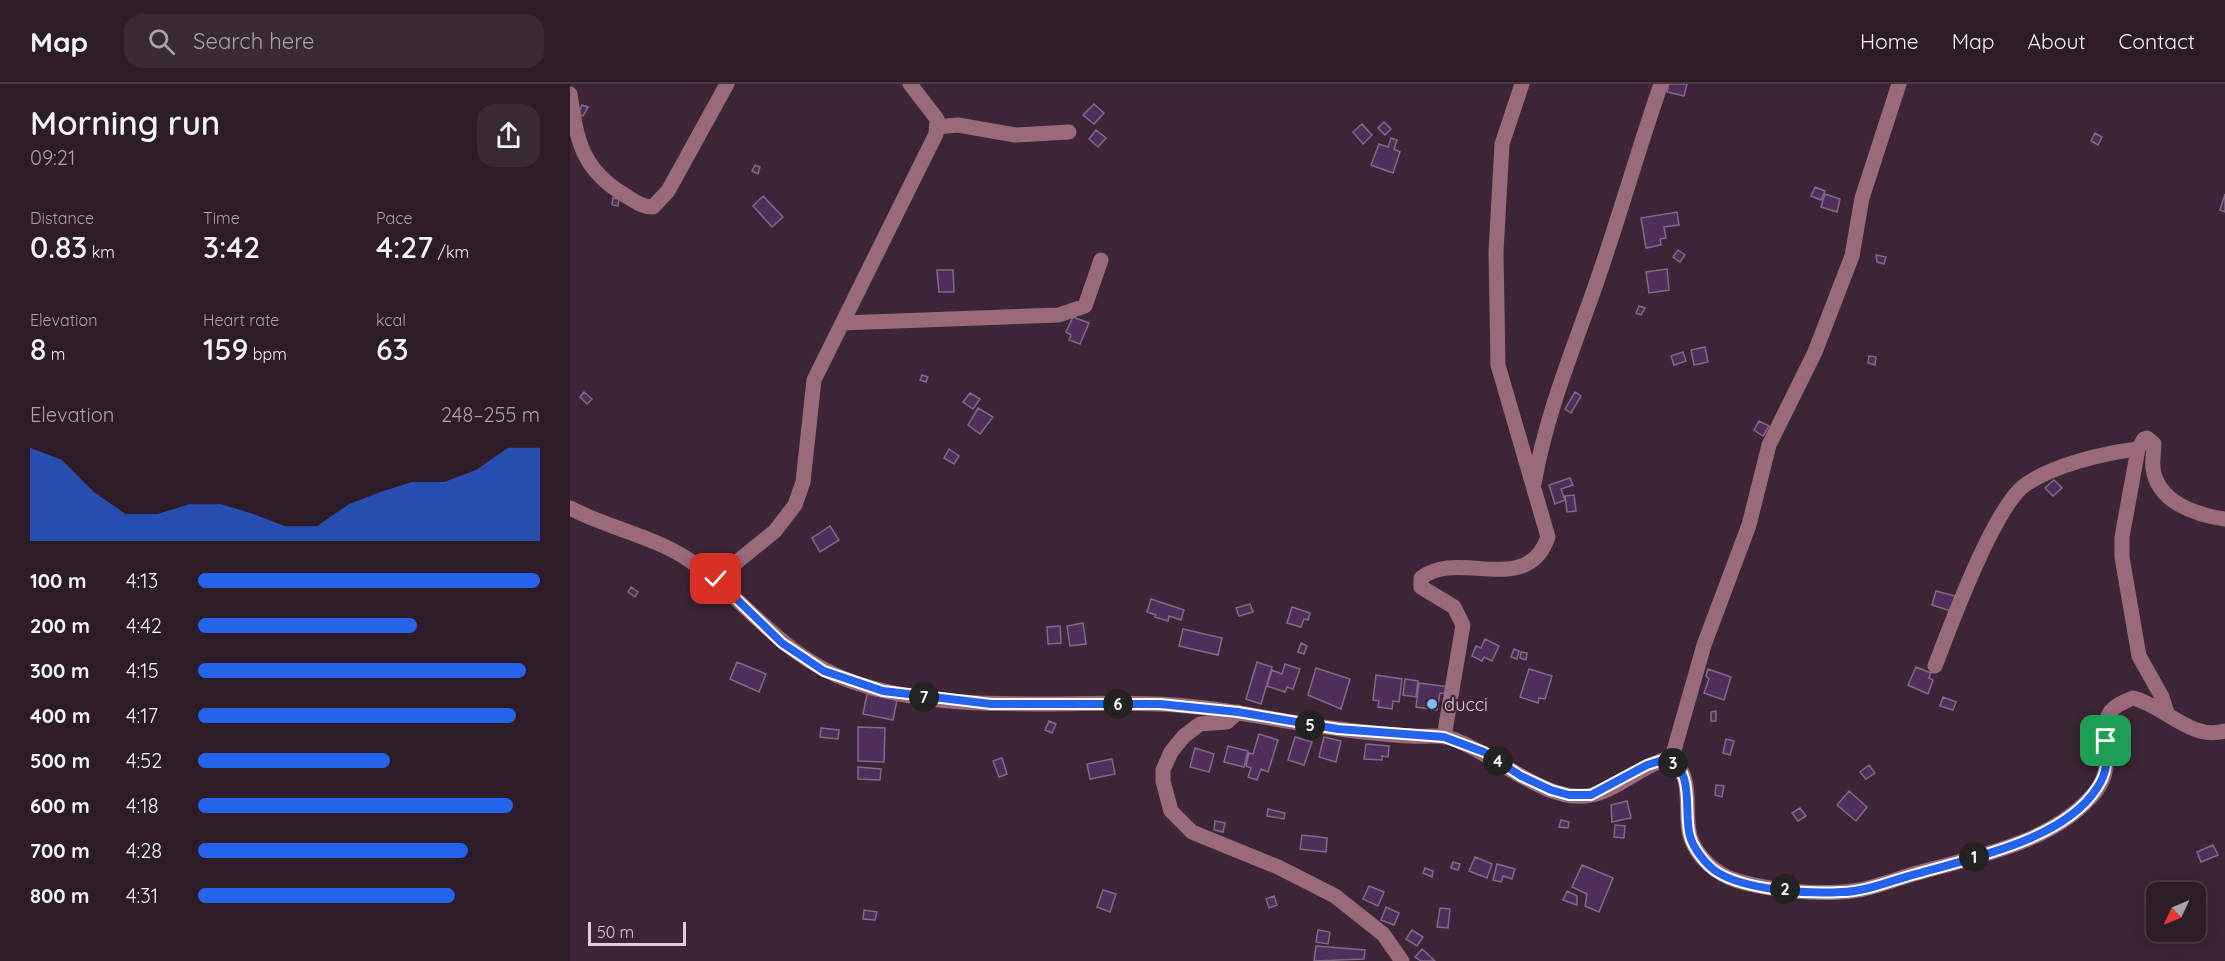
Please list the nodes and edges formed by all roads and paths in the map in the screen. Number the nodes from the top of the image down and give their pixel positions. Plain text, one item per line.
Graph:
1 (728, 84) edge
2 (910, 84) edge
3 (1522, 84) edge
4 (1661, 84) edge
5 (1899, 84) edge
6 (570, 94) edge
7 (938, 127) junction
8 (1069, 132) dead end
9 (1101, 260) dead end
10 (842, 323) junction
11 (2138, 449) junction
12 (1534, 487) junction
13 (570, 508) edge
14 (2225, 519) edge
15 (716, 579) junction
16 (1935, 666) dead end
17 (1238, 712) junction
18 (2168, 713) junction
19 (2225, 731) edge
20 (1444, 737) junction
21 (1671, 760) junction
22 (1401, 961) edge

1 - 6 street
2 - 7 street
3 - 12 street
4 - 12 street
5 - 21 street
7 - 8 street
7 - 10 street
9 - 10 street
10 - 15 street
11 - 14 street
11 - 16 street
11 - 18 street
12 - 20 street
13 - 15 street
15 - 17 street
17 - 20 street
17 - 22 street
18 - 19 street
18 - 21 street
20 - 21 street

